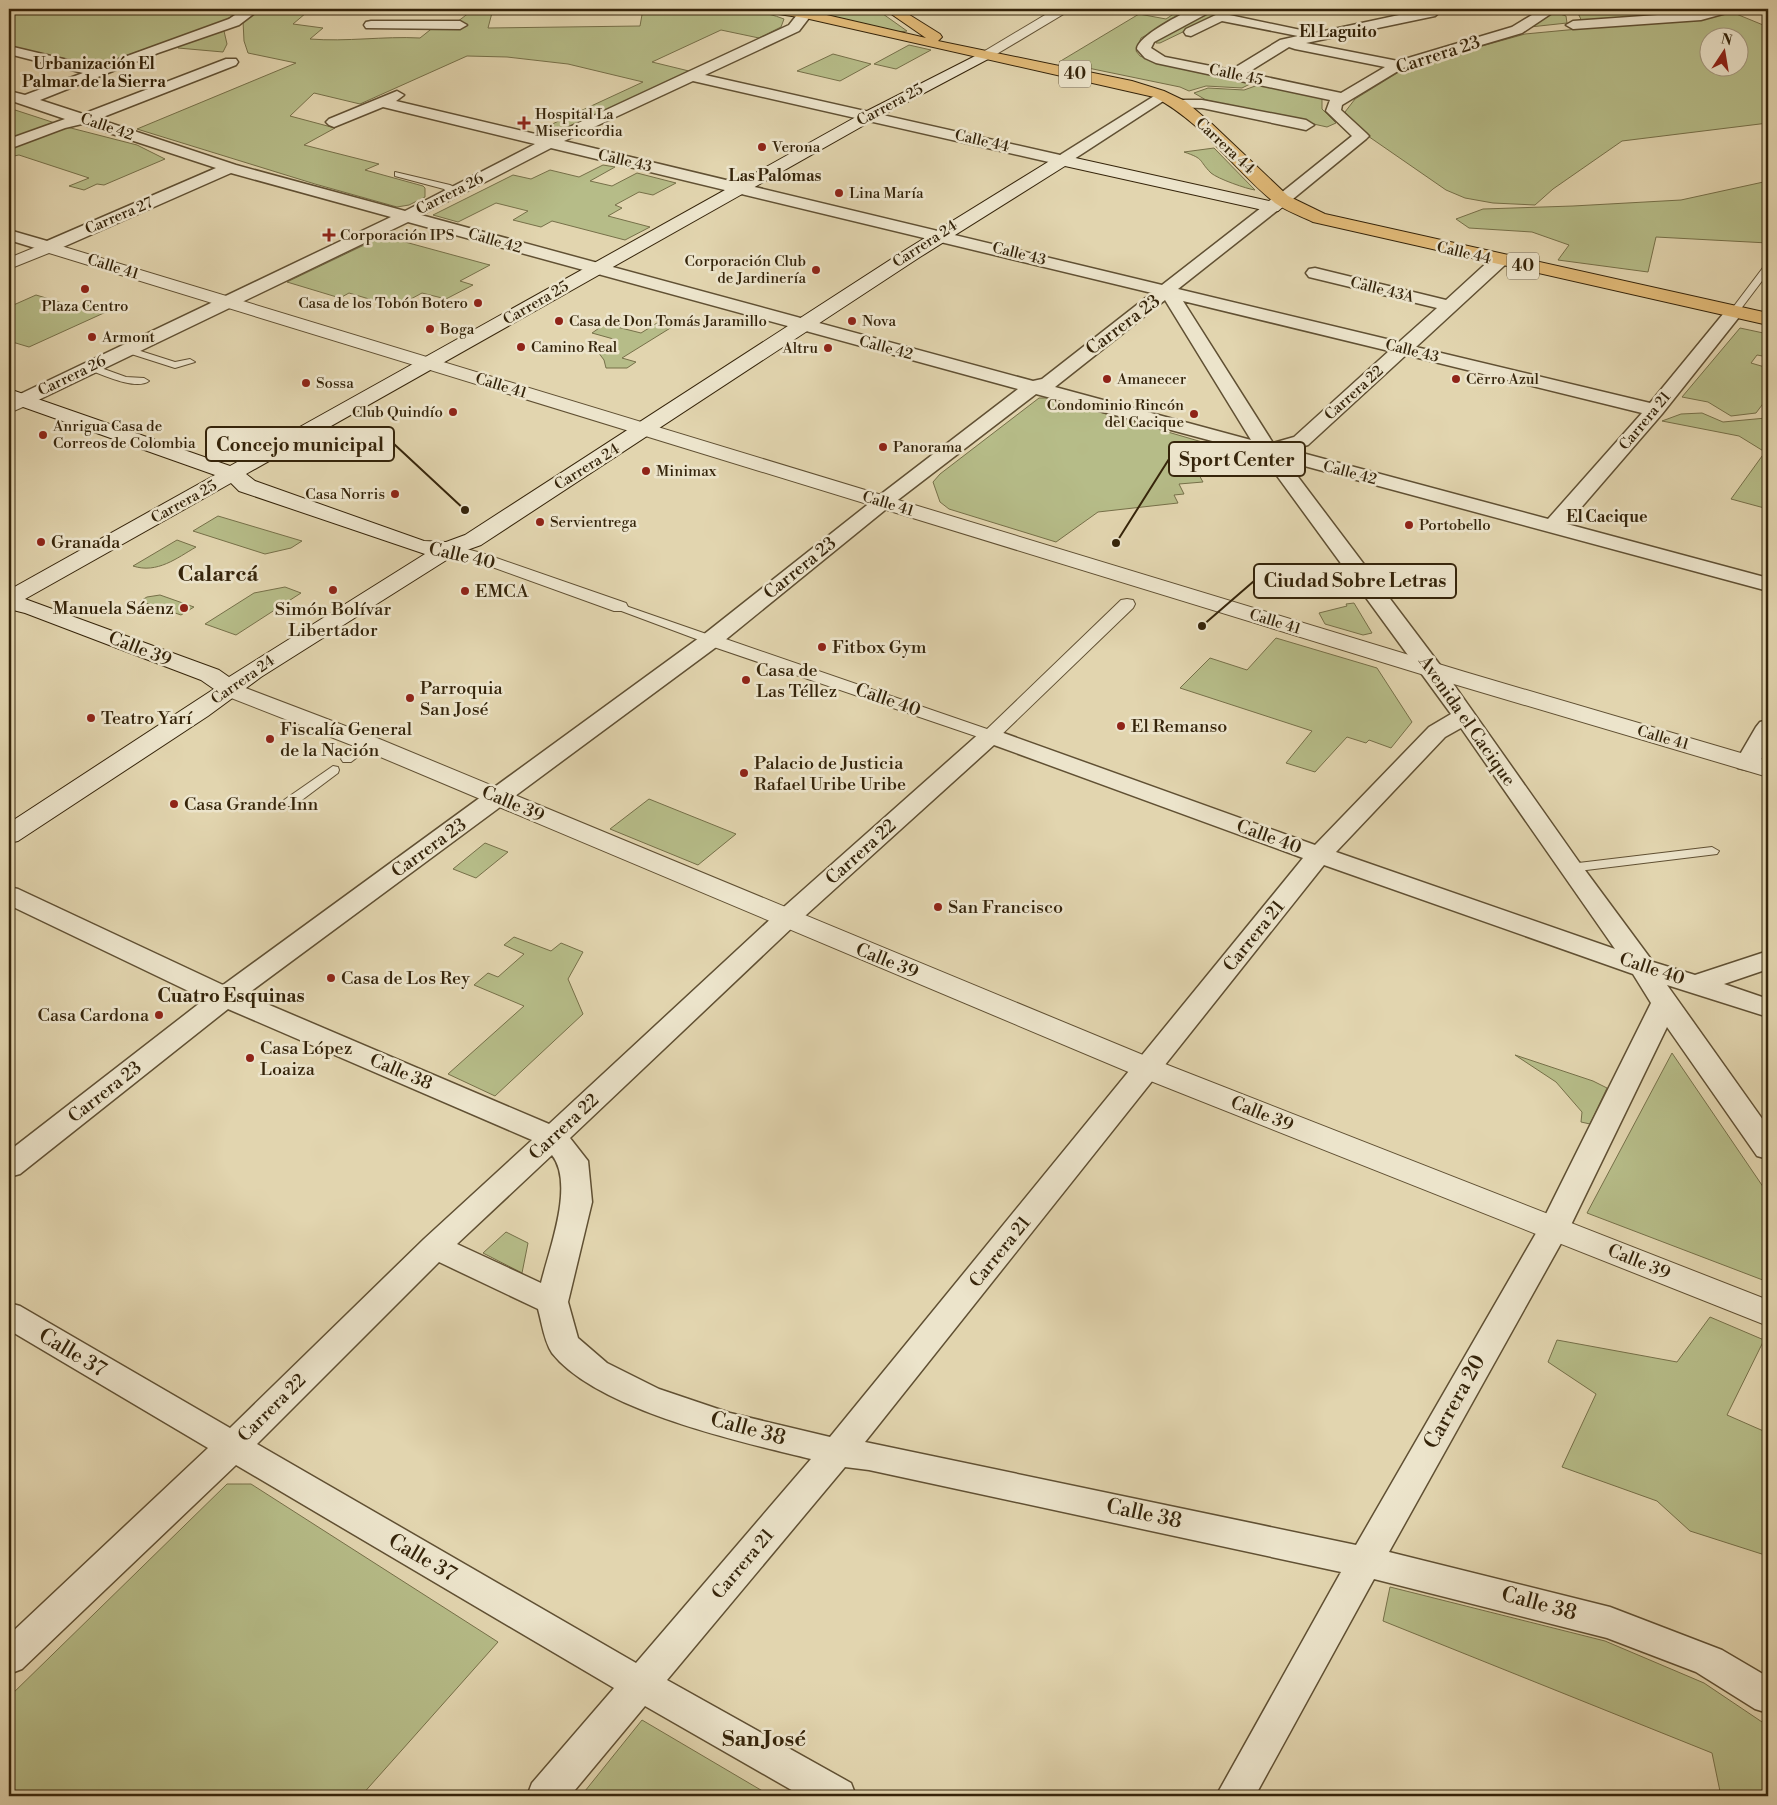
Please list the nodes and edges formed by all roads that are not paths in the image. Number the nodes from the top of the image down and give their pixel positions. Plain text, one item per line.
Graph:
1 (253, 9) edge
2 (384, 9) edge
3 (772, 9) edge
4 (891, 9) edge
5 (1065, 9) edge
6 (1205, 9) edge
7 (1552, 9) edge
8 (1726, 9) edge
9 (1266, 11) dead end
10 (1433, 11) edge
11 (805, 14) junction
12 (1225, 18) junction
13 (234, 22) junction
14 (460, 25) dead end
15 (1573, 25) junction
16 (1517, 30) junction
17 (1317, 36) junction
18 (1281, 45) junction
19 (951, 48) junction
20 (9, 50) edge
21 (153, 50) junction
22 (189, 53) dead end
23 (206, 55) dead end
24 (985, 55) junction
25 (1150, 55) junction
26 (231, 62) junction
27 (1394, 67) junction
28 (98, 72) junction
29 (1234, 75) junction
30 (691, 76) junction
31 (405, 92) dead end
32 (9, 95) edge
33 (1164, 96) junction
34 (1344, 98) junction
35 (26, 100) junction
36 (382, 102) junction
37 (1179, 104) junction
38 (869, 116) junction
39 (85, 119) junction
40 (334, 122) dead end
41 (1306, 125) dead end
42 (548, 143) junction
43 (9, 144) edge
44 (1062, 160) junction
45 (230, 168) junction
46 (398, 174) dead end
47 (741, 188) junction
48 (453, 194) junction
49 (1277, 204) junction
50 (405, 216) junction
51 (9, 235) edge
52 (938, 235) junction
53 (48, 247) junction
54 (1499, 260) junction
55 (9, 264) edge
56 (1768, 267) edge
57 (595, 269) junction
58 (1315, 273) dead end
59 (1168, 291) junction
60 (227, 302) junction
61 (1450, 306) junction
62 (1734, 312) junction
63 (1768, 319) edge
64 (802, 325) junction
65 (1402, 349) junction
66 (128, 350) junction
67 (190, 362) dead end
68 (430, 364) junction
69 (90, 368) junction
70 (144, 381) dead end
71 (1034, 387) junction
72 (13, 401) edge
73 (1655, 410) junction
74 (646, 429) junction
75 (1268, 451) junction
76 (233, 474) junction
77 (883, 502) junction
78 (1552, 527) junction
79 (448, 549) junction
80 (1768, 585) edge
81 (9, 601) edge
82 (1127, 604) dead end
83 (620, 607) joint
84 (711, 640) junction
85 (1432, 670) junction
86 (230, 689) junction
87 (1463, 717) junction
88 (1768, 727) edge
89 (990, 736) junction
90 (1758, 766) edge
91 (333, 770) dead end
92 (498, 797) junction
93 (289, 804) dead end
94 (9, 835) edge
95 (1712, 851) dead end
96 (1319, 855) junction
97 (1570, 868) junction
98 (9, 896) edge
99 (786, 919) junction
100 (1768, 960) edge
101 (1643, 968) junction
102 (1697, 984) junction
103 (225, 997) junction
104 (1665, 1003) junction
105 (1768, 1008) edge
106 (1149, 1069) junction
107 (553, 1137) junction
108 (1768, 1149) edge
109 (9, 1167) edge
110 (1554, 1229) junction
111 (435, 1247) junction
112 (552, 1302) junction
113 (1768, 1313) edge
114 (9, 1315) edge
115 (232, 1447) junction
116 (836, 1452) junction
117 (1365, 1561) junction
118 (9, 1658) edge
119 (641, 1685) junction
120 (1768, 1697) edge
121 (546, 1796) edge
122 (837, 1796) edge
123 (1235, 1796) edge

1 - 13 street
2 - 14 street
3 - 11 highway, 40
4 - 19 highway, 40
5 - 24 main road, Carrera 25
6 - 25 street
7 - 15 street
7 - 16 street, Carrera 23
8 - 15 street
9 - 12 street
10 - 17 street
11 - 19 highway, 40
11 - 30 street, Carrera 26
12 - 17 street
12 - 25 street
13 - 21 street
13 - 26 street
15 - 16 street
16 - 27 street, Carrera 23
17 - 18 street
18 - 27 street
18 - 29 street
19 - 24 highway, 40
20 - 28 street
21 - 22 street
21 - 28 street
23 - 26 street
24 - 33 highway, 40
24 - 38 main road, Carrera 25
25 - 29 street, Calle 45
26 - 39 street
27 - 34 street, Carrera 23
28 - 35 street
29 - 34 street, Calle 45
30 - 38 street, Calle 44
30 - 42 street, Carrera 26
31 - 36 street
32 - 35 street, Calle 42
33 - 37 highway, Carrera 44 / 40
33 - 44 street, Carrera 24
34 - 49 street, Carrera 23
35 - 39 street, Calle 42
36 - 40 street
36 - 42 street, Calle 43
37 - 41 street, Calle 45
37 - 49 highway, Carrera 44 / 40
38 - 44 street, Calle 44
38 - 47 main road, Carrera 25
39 - 43 street
39 - 45 street, Calle 42
42 - 47 street, Calle 43
42 - 48 street, Carrera 26
44 - 49 main road, Calle 44
44 - 52 main road, Carrera 24
45 - 50 street, Calle 42
45 - 53 street, Carrera 27
46 - 48 lane
47 - 52 street, Calle 43
47 - 57 main road, Carrera 25
48 - 50 street, Carrera 26
49 - 54 highway, Calle 44 / 40
49 - 59 street, Carrera 23
50 - 57 street, Calle 42
50 - 60 street, Carrera 26
51 - 53 street, Calle 41
52 - 59 street, Calle 43
52 - 64 main road, Carrera 24
53 - 55 main road, Carrera 27
53 - 60 main road, Calle 41
54 - 61 street, Carrera 22
54 - 62 highway, Calle 44 / 40
56 - 62 lane
57 - 64 street, Calle 42
57 - 68 main road, Carrera 25
58 - 61 street, Calle 43A
59 - 65 street, Calle 43
59 - 71 street, Carrera 23
59 - 75 street, Avenida el Cacique
60 - 66 street, Carrera 26
60 - 68 main road, Calle 41
61 - 65 street, Carrera 22
62 - 63 highway, Calle 44 / 40
62 - 73 street, Carrera 21
64 - 71 street, Calle 42
64 - 74 main road, Carrera 24
65 - 73 street, Calle 43
65 - 75 street, Carrera 22
66 - 67 lane
66 - 69 street, Carrera 26
68 - 74 main road, Calle 41
68 - 76 main road, Carrera 25
69 - 70 lane
69 - 72 street, Carrera 26
71 - 75 street, Calle 42
71 - 77 street, Carrera 23
72 - 76 main road, Calle 40
73 - 78 street, Carrera 21
74 - 77 main road, Calle 41
74 - 79 main road, Carrera 24
75 - 78 street, Calle 42
75 - 85 street, Avenida el Cacique
76 - 79 main road, Calle 40
76 - 81 main road, Carrera 25
77 - 84 street, Carrera 23
77 - 85 main road, Calle 41
78 - 80 street, Calle 42
79 - 83 street, Calle 40
79 - 86 main road, Carrera 24
81 - 86 main road, Calle 39
82 - 89 street, Carrera 22
83 - 84 lane, Calle 40
84 - 89 street, Calle 40
84 - 92 street, Carrera 23
85 - 87 street, Avenida el Cacique
85 - 90 main road, Calle 41
86 - 92 main road, Calle 39
86 - 94 main road, Carrera 24
87 - 96 street, Carrera 21
87 - 97 street, Avenida el Cacique
88 - 90 street
89 - 96 street, Calle 40
89 - 99 street, Carrera 22
91 - 93 lane
92 - 99 main road, Calle 39
92 - 103 street, Carrera 23
95 - 97 lane
96 - 101 street, Calle 40
96 - 106 street, Carrera 21
97 - 101 street, Avenida el Cacique
98 - 103 street, Calle 38
99 - 106 main road, Calle 39
99 - 107 street, Carrera 22
100 - 102 street
101 - 102 street, Calle 40
101 - 104 street, Avenida el Cacique
102 - 105 street, Calle 40
103 - 107 street, Calle 38
103 - 109 street, Carrera 23
104 - 108 street, Avenida el Cacique
104 - 110 street, Carrera 20
106 - 110 main road, Calle 39
106 - 116 street, Carrera 21
107 - 111 street, Carrera 22
107 - 112 street, Calle 38
110 - 113 main road, Calle 39
110 - 117 street, Carrera 20
111 - 112 street
111 - 115 street, Carrera 22
112 - 116 street, Calle 38
114 - 115 street, Calle 37
115 - 118 street, Carrera 22
115 - 119 street, Calle 37
116 - 117 street, Calle 38
116 - 119 street, Carrera 21
117 - 120 street, Calle 38
117 - 123 street, Carrera 20
119 - 121 street, Carrera 21
119 - 122 street, Calle 37

